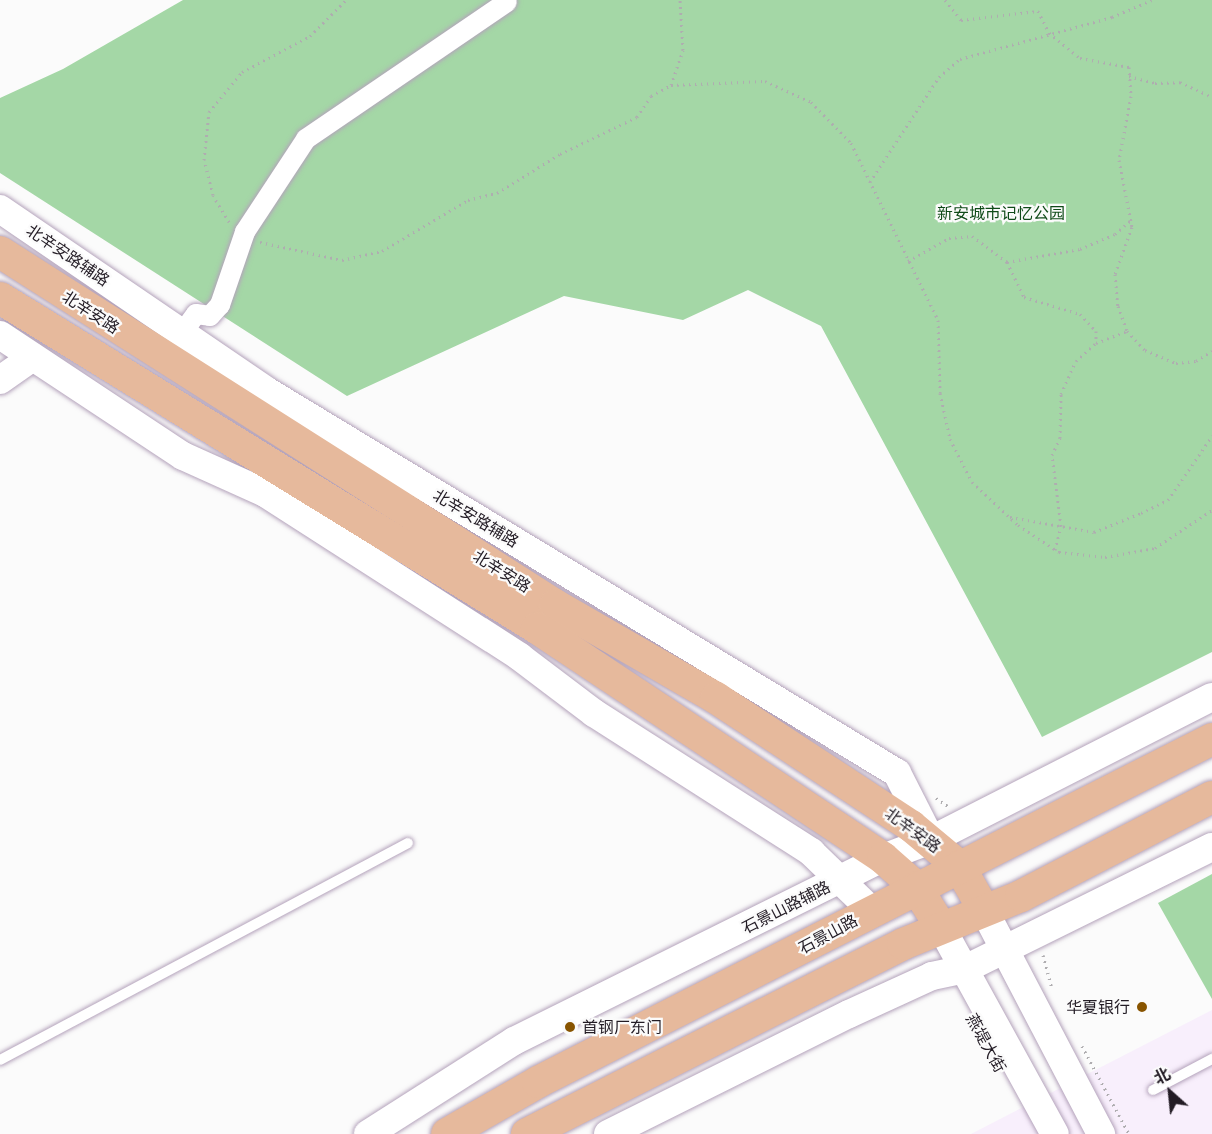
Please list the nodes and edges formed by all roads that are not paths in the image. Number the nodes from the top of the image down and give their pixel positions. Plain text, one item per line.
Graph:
1 (507, 2) dead end
2 (0, 209) edge
3 (0, 252) edge
4 (0, 298) edge
5 (183, 332) junction
6 (0, 335) edge
7 (33, 357) junction
8 (0, 380) edge
9 (265, 390) junction
10 (297, 442) junction
11 (400, 542) junction
12 (464, 621) junction
13 (1211, 698) edge
14 (1212, 739) edge
15 (1212, 797) edge
16 (931, 840) junction
17 (408, 843) dead end
18 (1212, 847) edge
19 (883, 858) junction
20 (958, 866) junction
21 (842, 879) junction
22 (916, 887) junction
23 (984, 910) junction
24 (872, 911) junction
25 (941, 927) junction
26 (1003, 949) junction
27 (965, 969) junction
28 (1212, 1059) edge
29 (0, 1060) edge
30 (1154, 1090) dead end
31 (368, 1134) edge
32 (447, 1134) edge
33 (527, 1134) edge
34 (608, 1134) edge
35 (1055, 1134) edge
36 (1101, 1134) edge

1 - 5 street
2 - 5 street, 北辛安路辅路
3 - 10 main road, 北辛安路
4 - 11 main road, 北辛安路
5 - 9 street, 北辛安路辅路
6 - 7 street
7 - 8 street
7 - 12 street
9 - 10 street
9 - 16 street, 北辛安路辅路
10 - 16 main road, 北辛安路
11 - 12 street
11 - 19 main road, 北辛安路
12 - 21 street
13 - 16 street, 石景山路辅路
14 - 20 main road, 石景山路
15 - 23 main road
16 - 19 street, 石景山路辅路
16 - 20 main road, 北辛安路
17 - 29 lane
18 - 26 street
19 - 21 street, 石景山路辅路
19 - 22 main road, 北辛安路
20 - 22 main road, 石景山路
20 - 23 main road, 北辛安路
21 - 24 street
21 - 31 street, 石景山路辅路
22 - 24 main road, 石景山路
22 - 25 main road, 北辛安路
23 - 25 main road
23 - 26 street
24 - 32 main road, 石景山路
25 - 27 street, 燕堤大街
25 - 33 main road
26 - 27 street
26 - 36 street
27 - 34 street
27 - 35 street, 燕堤大街
28 - 30 lane

